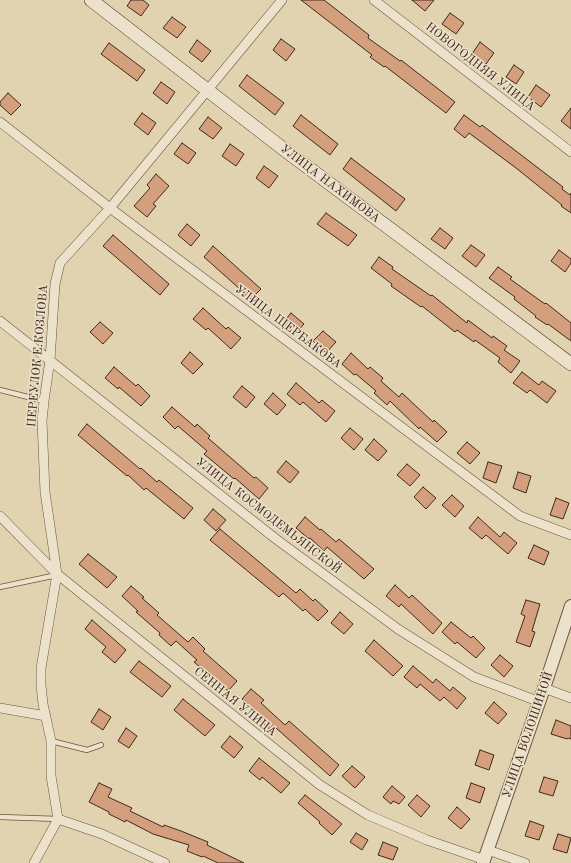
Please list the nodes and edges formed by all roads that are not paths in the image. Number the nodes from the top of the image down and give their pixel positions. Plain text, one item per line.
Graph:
1 (92, 0) edge
2 (282, 0) edge
3 (374, 0) edge
4 (208, 90) junction
5 (0, 122) edge
6 (571, 152) edge
7 (110, 208) junction
8 (0, 321) edge
9 (50, 360) junction
10 (571, 364) edge
11 (0, 390) edge
12 (44, 401) junction
13 (0, 516) edge
14 (571, 535) edge
15 (57, 574) junction
16 (0, 587) edge
17 (571, 606) edge
18 (544, 688) junction
19 (571, 698) edge
20 (540, 702) junction
21 (0, 708) edge
22 (46, 716) junction
23 (51, 741) junction
24 (101, 746) dead end
25 (0, 817) edge
26 (58, 819) junction
27 (485, 858) edge
28 (34, 863) edge
29 (165, 863) edge
30 (525, 863) edge

1 - 4 main road, УЛИЦА НАХИМОВА
2 - 4 street, ПЕРЕУЛОК Е.КОЗЛОВА
3 - 6 street, НОВОГОДНЯЯ УЛИЦА
4 - 7 street, ПЕРЕУЛОК Е.КОЗЛОВА
4 - 10 main road, УЛИЦА НАХИМОВА
5 - 7 street, УЛИЦА ЩЕРБАКОВА
7 - 9 street, ПЕРЕУЛОК Е.КОЗЛОВА
7 - 14 street, УЛИЦА ЩЕРБАКОВА
8 - 9 street, УЛИЦА КОСМОДЕМЬЯНСКОЙ
9 - 12 street, ПЕРЕУЛОК Е.КОЗЛОВА
9 - 20 street, УЛИЦА КОСМОДЕМЬЯНСКОЙ
11 - 12 lane
12 - 15 street, ПЕРЕУЛОК Е.КОЗЛОВА
13 - 15 street, СЕННАЯ УЛИЦА
15 - 16 lane
15 - 22 street, ПЕРЕУЛОК Е.КОЗЛОВА
15 - 27 street, СЕННАЯ УЛИЦА
17 - 18 street, УЛИЦА ВОЛОШИНОЙ
18 - 19 street
18 - 20 street, УЛИЦА ВОЛОШИНОЙ
20 - 27 street, УЛИЦА ВОЛОШИНОЙ
21 - 22 street
22 - 23 street, ПЕРЕУЛОК Е.КОЗЛОВА
23 - 24 lane
23 - 26 street, ПЕРЕУЛОК Е.КОЗЛОВА
25 - 26 lane
26 - 28 street
26 - 29 street
27 - 30 street, СЕННАЯ УЛИЦА

